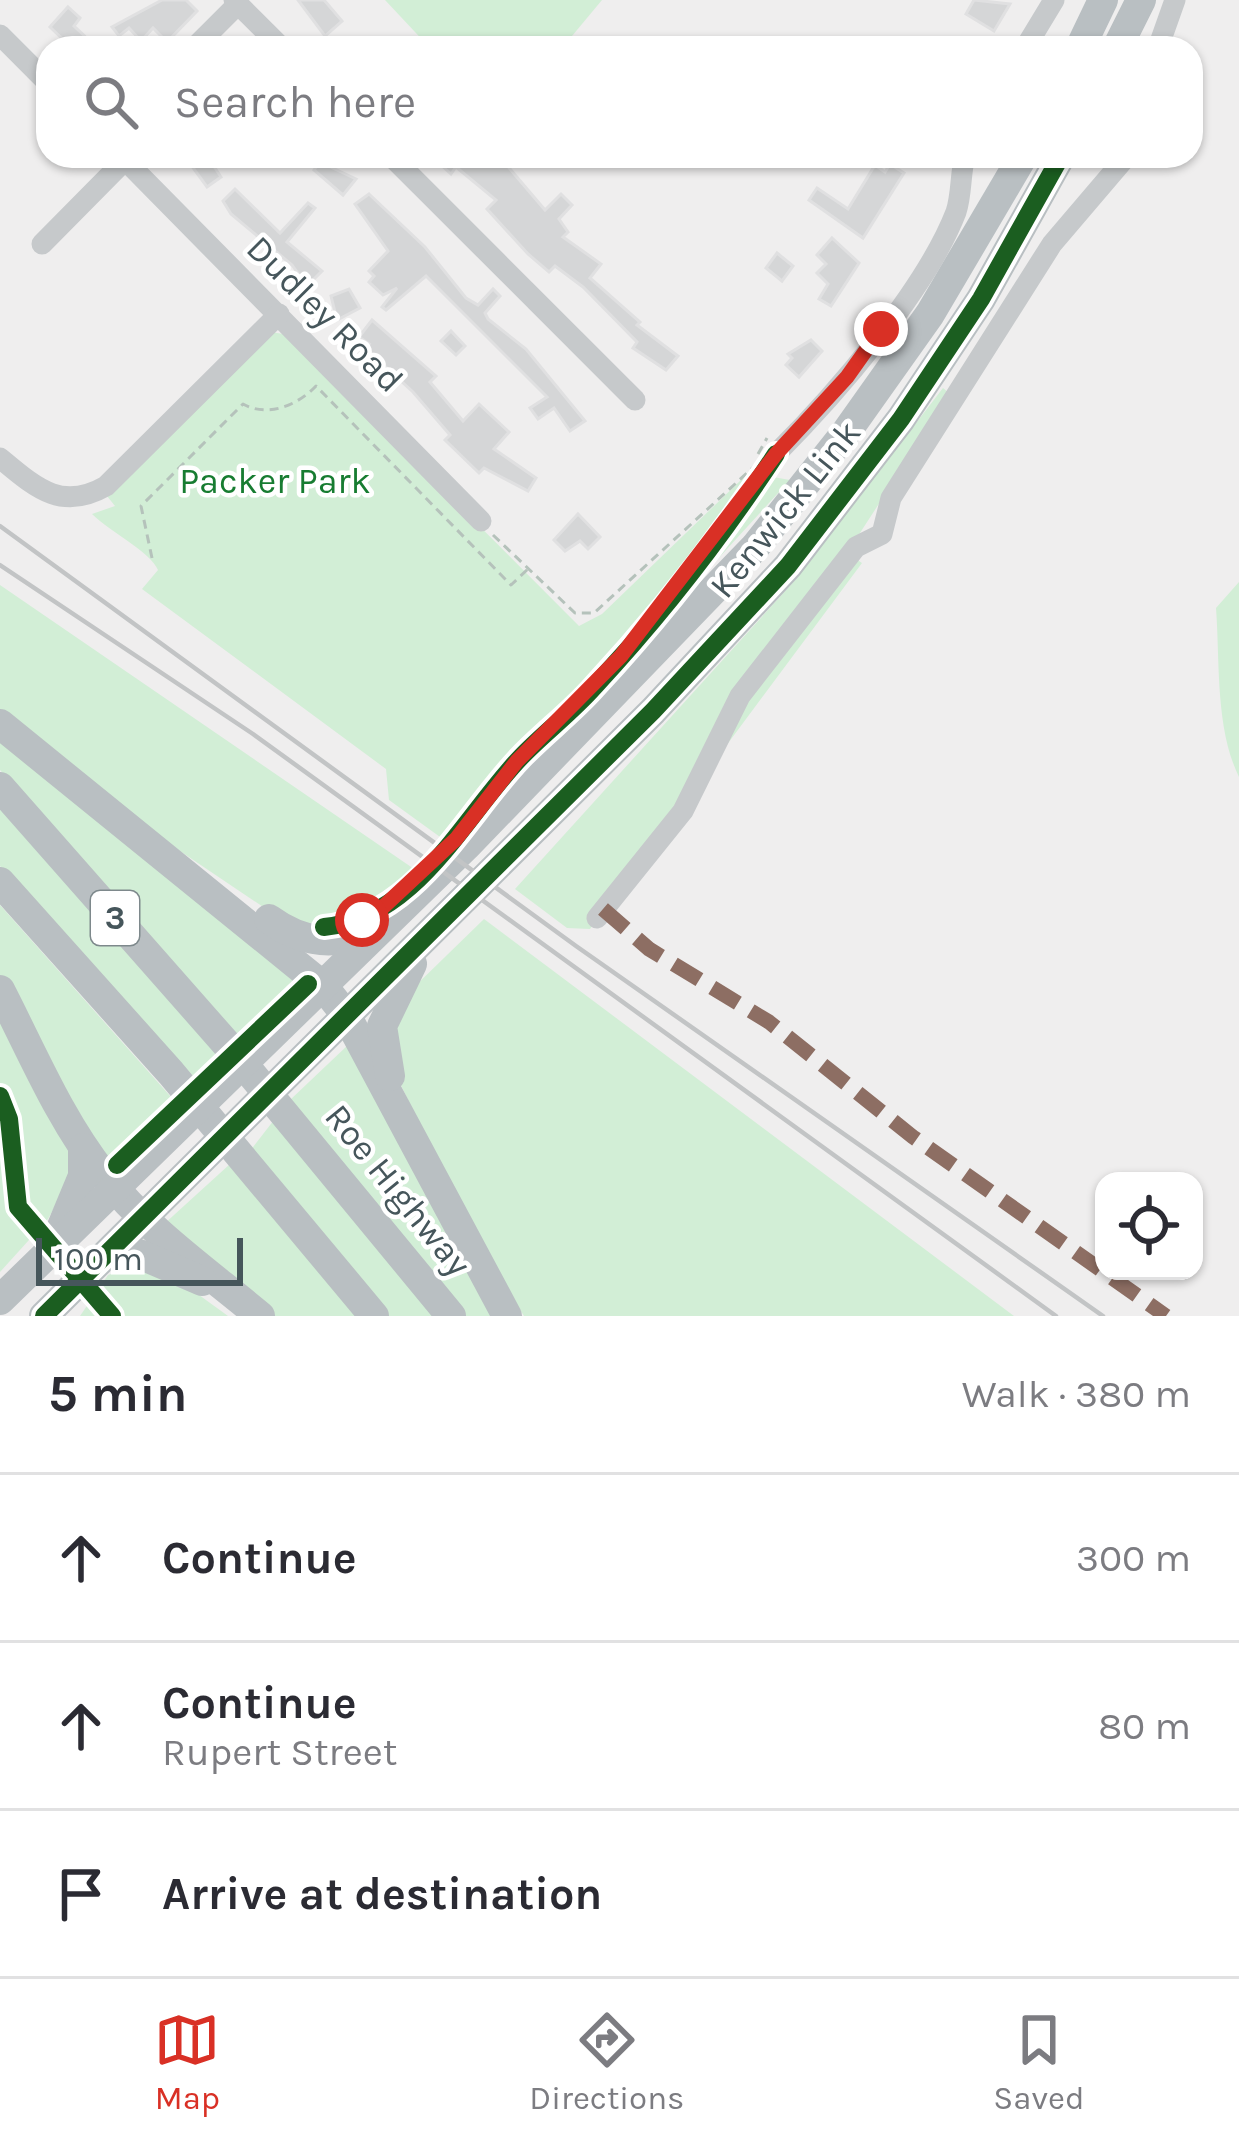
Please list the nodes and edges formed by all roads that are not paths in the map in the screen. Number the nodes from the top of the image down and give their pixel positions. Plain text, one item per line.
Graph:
1 (1054, 0) edge
2 (1103, 0) edge
3 (1141, 0) edge
4 (1175, 0) edge
5 (236, 2) edge
6 (0, 35) edge
7 (205, 36) edge
8 (270, 36) edge
9 (1032, 36) edge
10 (1086, 36) edge
11 (1123, 36) edge
12 (1162, 36) edge
13 (36, 71) edge
14 (114, 168) edge
15 (133, 168) edge
16 (403, 168) edge
17 (963, 168) edge
18 (1016, 168) edge
19 (1054, 168) edge
20 (1115, 168) edge
21 (42, 244) dead end
22 (279, 314) junction
23 (634, 400) dead end
24 (0, 458) edge
25 (768, 458) road end
26 (481, 521) road end
27 (0, 724) edge
28 (0, 787) edge
29 (164, 851) junction
30 (0, 882) edge
31 (453, 907) junction
32 (597, 918) dead end
33 (390, 920) junction
34 (323, 986) junction
35 (0, 990) edge
36 (346, 1015) junction
37 (83, 1148) junction
38 (428, 1164) junction
39 (115, 1188) junction
40 (142, 1217) junction
41 (54, 1247) junction
42 (109, 1254) junction
43 (225, 1287) junction
44 (0, 1300) edge
45 (44, 1316) edge
46 (260, 1316) edge
47 (374, 1316) edge
48 (451, 1316) edge
49 (507, 1316) edge

1 - 9 street
2 - 10 highway
3 - 11 highway
4 - 12 street
5 - 7 street
5 - 8 street
6 - 13 street
14 - 21 street
15 - 22 street, Dudley Road
16 - 23 street
17 - 25 street
18 - 33 highway, Kenwick Link
19 - 31 highway, Kenwick Link
20 - 32 street
22 - 24 street
22 - 26 street, Dudley Road
27 - 29 highway
28 - 48 highway, Roe Highway / 3
29 - 33 highway
29 - 34 highway
30 - 47 highway, 3
31 - 36 highway, Kenwick Link
31 - 38 highway
33 - 34 highway, Kenwick Link
34 - 36 highway
34 - 39 highway, Kenwick Link
35 - 37 highway
36 - 38 highway
36 - 40 highway, Kenwick Link
37 - 39 highway
37 - 41 highway
38 - 49 highway
39 - 40 highway
39 - 41 highway, Kenwick Link
40 - 42 highway, Kenwick Link
40 - 43 highway
41 - 44 highway, Kenwick Link
42 - 43 highway
42 - 45 highway, Kenwick Link
43 - 46 highway

